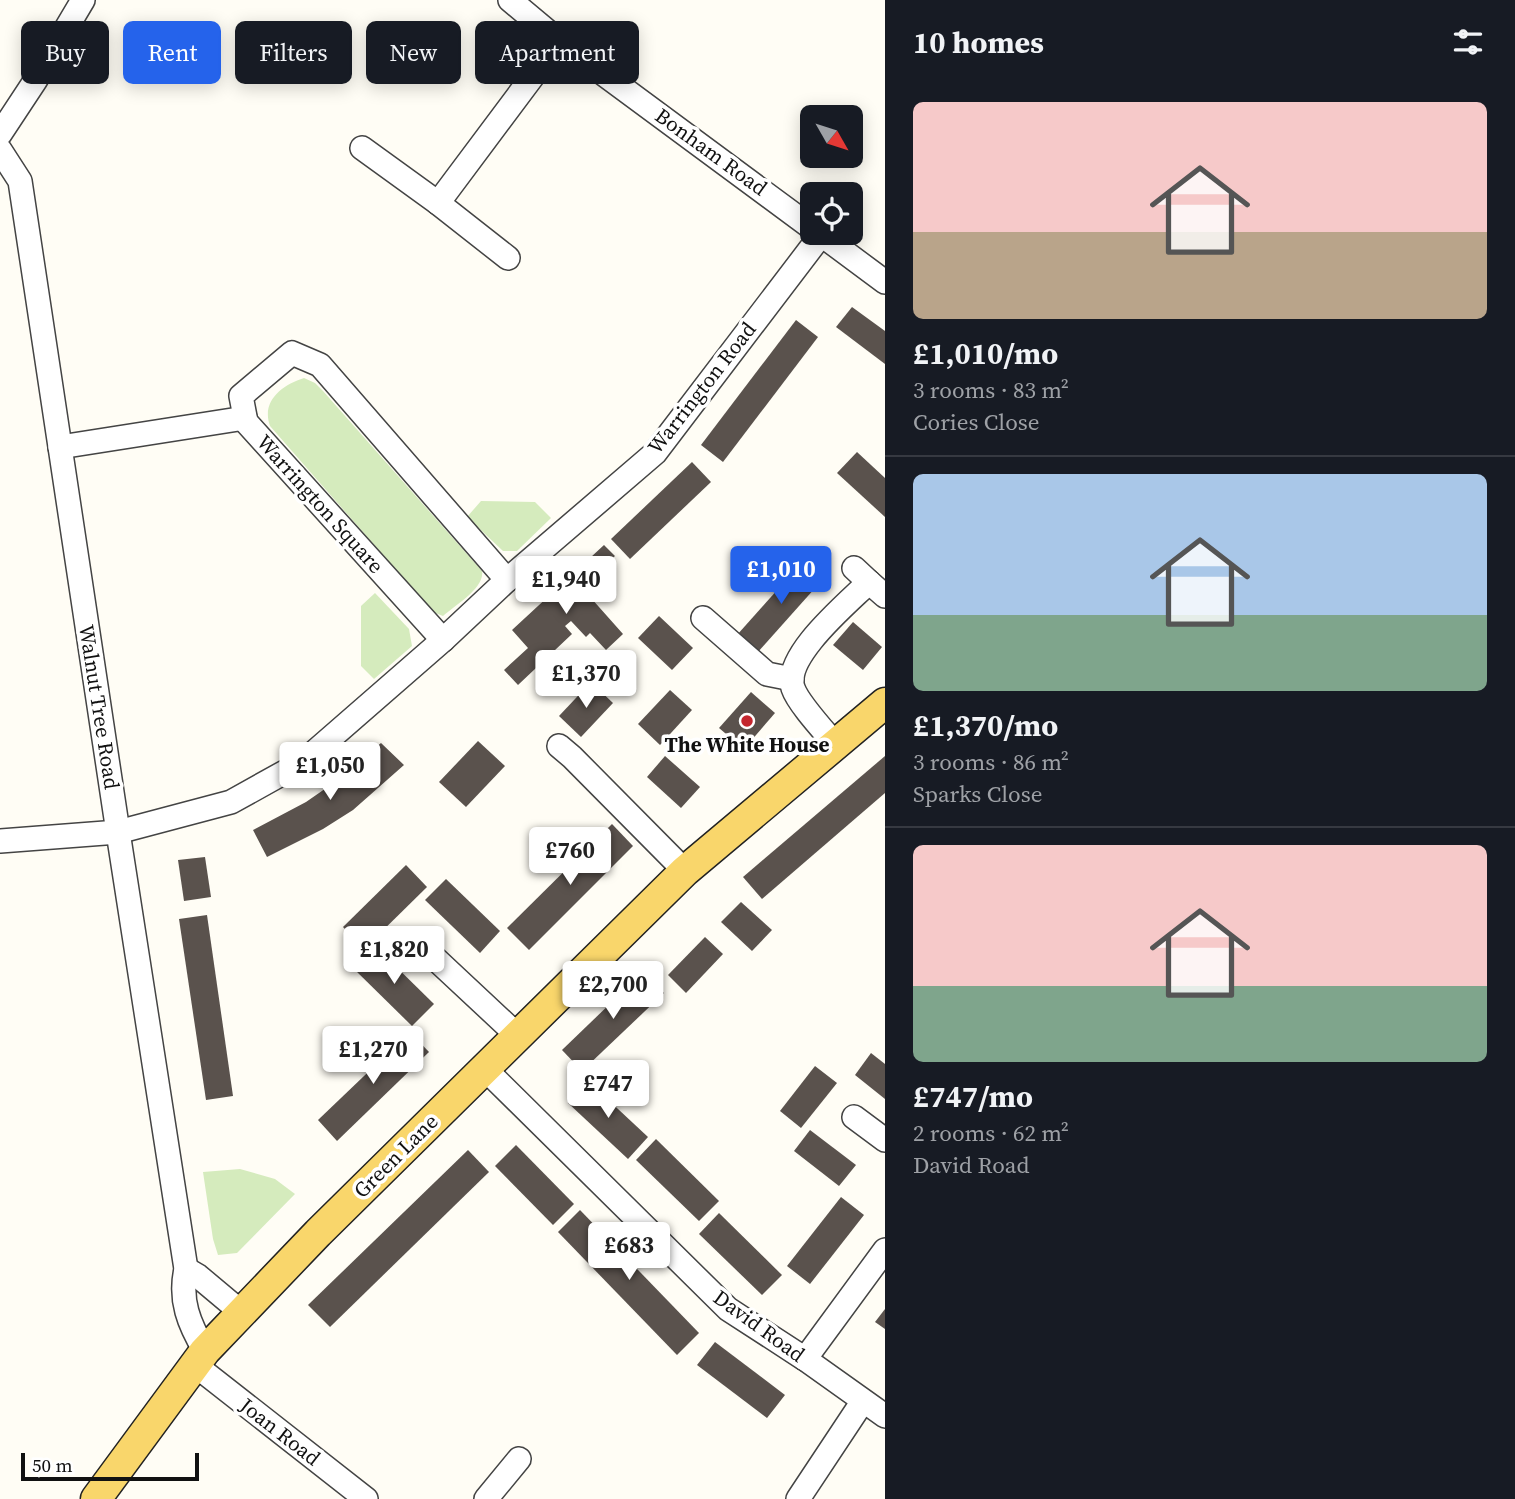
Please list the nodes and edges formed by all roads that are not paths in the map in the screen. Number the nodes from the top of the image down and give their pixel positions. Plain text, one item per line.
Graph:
1 (83, 0) edge
2 (510, 0) edge
3 (535, 21) edge
4 (527, 84) edge
5 (617, 84) edge
6 (0, 134) edge
7 (362, 148) dead end
8 (0, 150) edge
9 (438, 203) junction
10 (800, 219) edge
11 (807, 245) edge
12 (835, 245) edge
13 (508, 258) dead end
14 (885, 282) edge
15 (245, 418) junction
16 (60, 447) junction
17 (507, 580) junction
18 (870, 582) edge
19 (703, 618) dead end
20 (443, 640) junction
21 (792, 679) junction
22 (885, 703) edge
23 (835, 744) junction
24 (559, 746) dead end
25 (118, 832) junction
26 (0, 841) edge
27 (685, 871) junction
28 (426, 950) dead end
29 (517, 1035) junction
30 (484, 1068) junction
31 (854, 1117) dead end
32 (885, 1140) edge
33 (885, 1250) edge
34 (186, 1269) junction
35 (242, 1312) junction
36 (200, 1358) junction
37 (805, 1359) junction
38 (861, 1400) junction
39 (885, 1416) edge
40 (519, 1458) dead end
41 (96, 1499) edge
42 (366, 1499) edge
43 (486, 1499) edge
44 (798, 1499) edge

1 - 6 street
2 - 3 street, Bonham Road
4 - 9 street
5 - 10 street, Bonham Road
7 - 9 street
8 - 16 street, Walnut Tree Road
9 - 13 street
11 - 17 street, Warrington Road
12 - 14 street, Bonham Road
15 - 16 street
15 - 17 street, Warrington Square
15 - 20 street, Warrington Square
16 - 25 street, Walnut Tree Road
17 - 20 street, Warrington Road
18 - 21 street
19 - 21 street
20 - 25 street, Warrington Road
21 - 23 street
22 - 23 main road, Green Lane
23 - 27 main road, Green Lane
24 - 27 street
25 - 26 street, Warrington Road
25 - 34 street, Walnut Tree Road
27 - 29 main road, Green Lane
28 - 29 street
29 - 30 main road, Green Lane
30 - 35 main road, Green Lane
30 - 37 street, David Road
31 - 32 street
33 - 37 street
34 - 35 street
34 - 36 street, Walnut Tree Road
35 - 36 main road, Green Lane
36 - 41 main road, Green Lane
36 - 42 street, Joan Road
37 - 38 street, David Road
38 - 39 street, David Road
38 - 44 street
40 - 43 street

